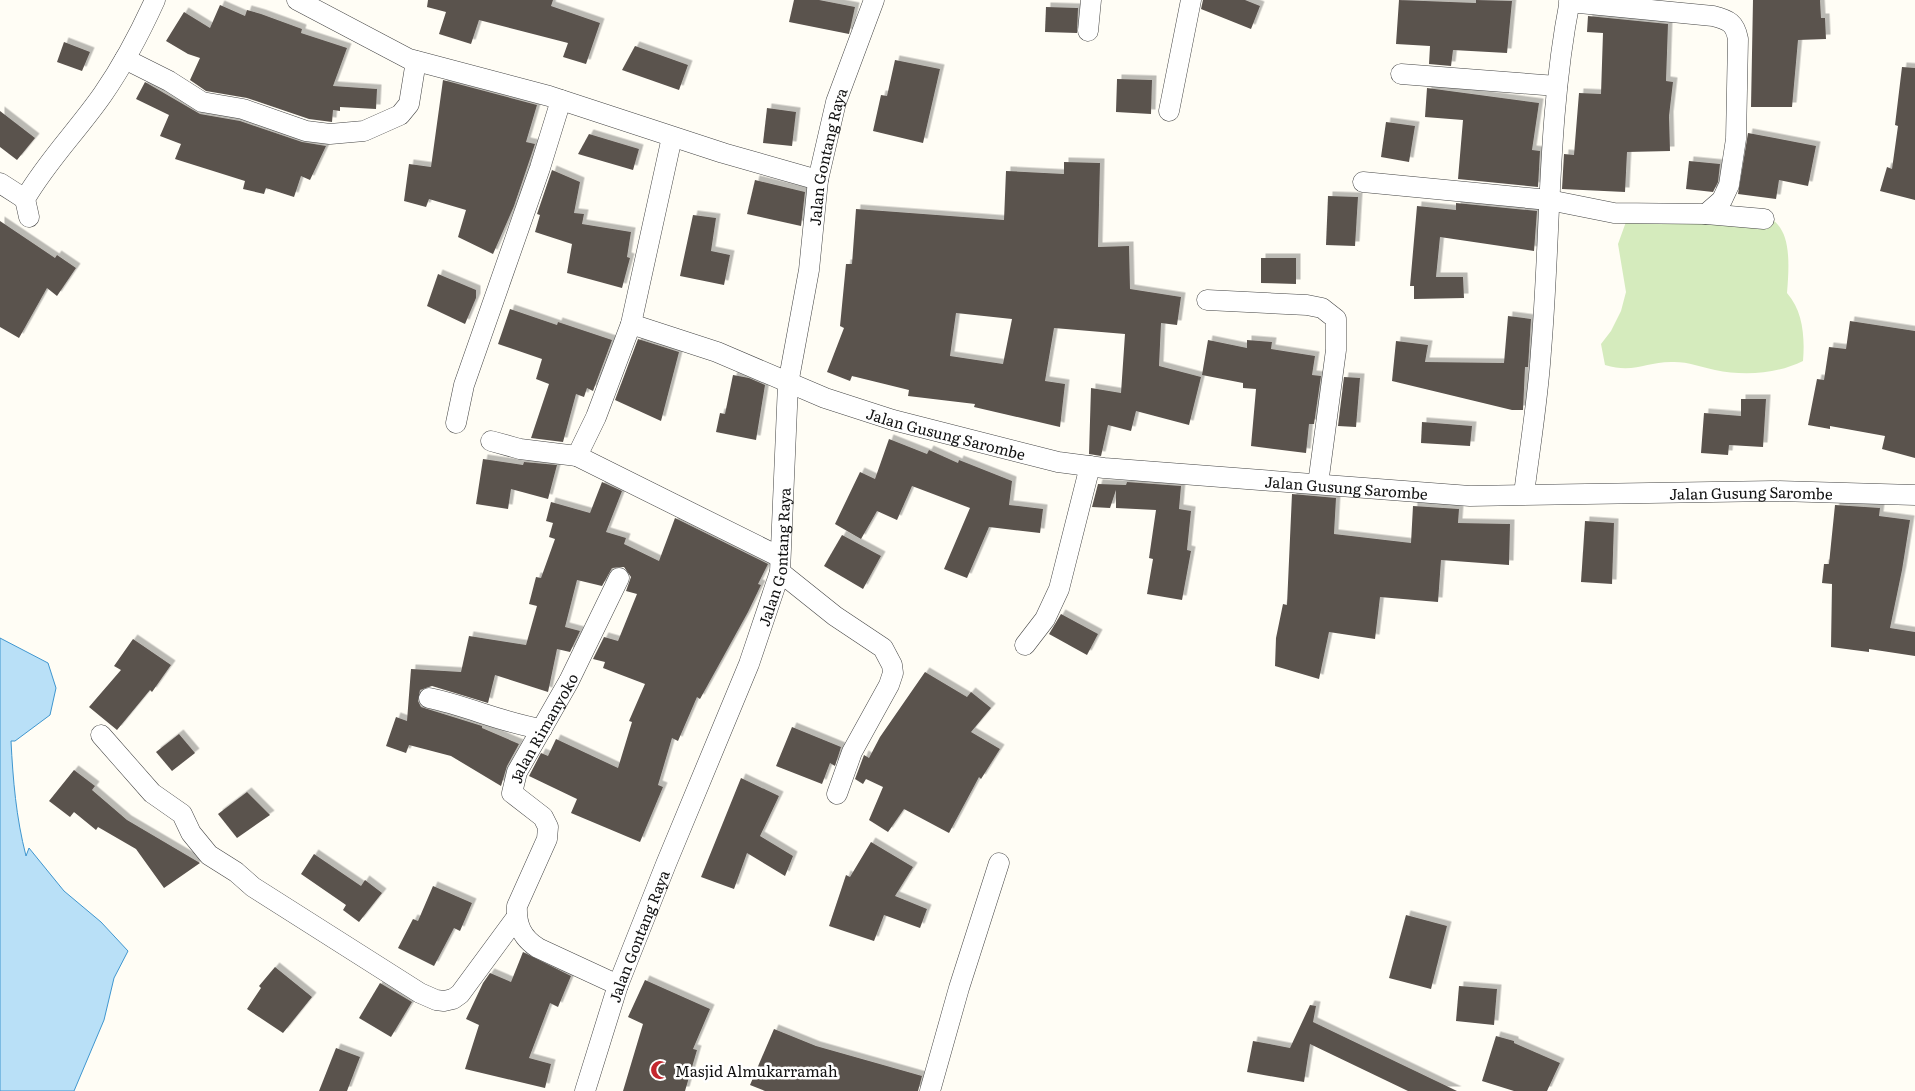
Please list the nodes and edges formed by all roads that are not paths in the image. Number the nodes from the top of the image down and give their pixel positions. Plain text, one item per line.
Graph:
1 (155, 0) edge
2 (298, 0) edge
3 (874, 0) edge
4 (1091, 0) edge
5 (1191, 0) edge
6 (1570, 1) edge
7 (1088, 31) dead end
8 (125, 59) junction
9 (416, 61) junction
10 (1401, 74) dead end
11 (1557, 86) junction
12 (561, 100) junction
13 (1169, 111) dead end
14 (672, 137) junction
15 (818, 180) junction
16 (1364, 182) dead end
17 (0, 183) edge
18 (1549, 200) junction
19 (1706, 214) junction
20 (1764, 219) dead end
21 (1207, 300) dead end
22 (631, 324) junction
23 (788, 384) junction
24 (456, 423) dead end
25 (491, 441) dead end
26 (577, 456) junction
27 (1090, 466) junction
28 (1318, 484) junction
29 (1524, 494) junction
30 (1915, 495) edge
31 (780, 564) junction
32 (618, 578) dead end
33 (1025, 645) dead end
34 (429, 698) dead end
35 (542, 729) junction
36 (100, 736) dead end
37 (837, 794) dead end
38 (998, 863) dead end
39 (516, 918) junction
40 (618, 985) junction
41 (585, 1091) edge
42 (930, 1091) edge

1 - 8 street
2 - 9 street
3 - 15 street, Jalan Gontang Raya
4 - 7 street
5 - 13 street
6 - 11 street
6 - 19 street
8 - 9 street
8 - 17 street
9 - 12 street
10 - 11 street
11 - 18 street
12 - 14 street
12 - 24 street
14 - 15 street
14 - 22 street
15 - 23 street, Jalan Gontang Raya
16 - 18 street
18 - 19 street
18 - 29 street
19 - 20 street
21 - 28 street
22 - 23 street, Jalan Gusung Sarombe
22 - 26 street
23 - 27 street, Jalan Gusung Sarombe
23 - 31 street, Jalan Gontang Raya
25 - 26 street
26 - 31 street
27 - 28 street, Jalan Gusung Sarombe
27 - 33 street
28 - 29 street, Jalan Gusung Sarombe
29 - 30 street, Jalan Gusung Sarombe
31 - 37 street
31 - 40 street, Jalan Gontang Raya
32 - 35 street, Jalan Rimanyoko
34 - 35 street
35 - 39 street, Jalan Rimanyoko
36 - 39 street
38 - 42 street
39 - 40 street
40 - 41 street, Jalan Gontang Raya

